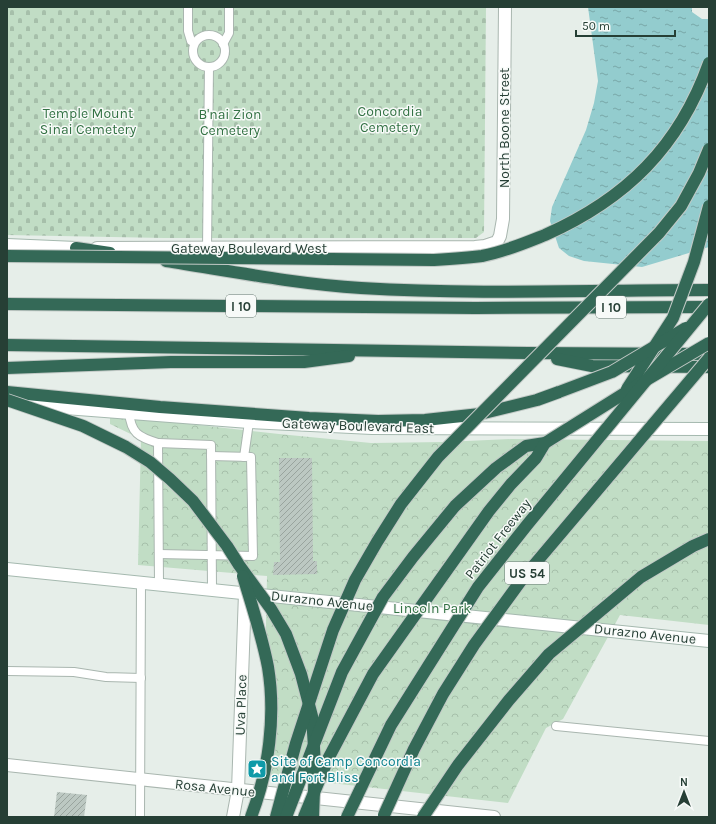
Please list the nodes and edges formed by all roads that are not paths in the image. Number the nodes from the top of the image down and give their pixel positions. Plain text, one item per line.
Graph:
1 (188, 7) edge
2 (229, 7) edge
3 (505, 7) edge
4 (194, 43) junction
5 (223, 44) junction
6 (709, 63) edge
7 (209, 67) junction
8 (709, 149) edge
9 (709, 206) edge
10 (492, 244) joint
11 (7, 245) edge
12 (76, 248) junction
13 (208, 248) junction
14 (7, 256) edge
15 (709, 290) edge
16 (7, 304) edge
17 (709, 306) edge
18 (709, 314) edge
19 (709, 343) edge
20 (7, 345) edge
21 (396, 351) junction
22 (522, 353) junction
23 (709, 354) edge
24 (709, 358) edge
25 (709, 367) edge
26 (7, 368) edge
27 (7, 392) edge
28 (7, 400) edge
29 (7, 403) edge
30 (129, 412) junction
31 (249, 422) junction
32 (709, 429) edge
33 (158, 443) junction
34 (545, 443) junction
35 (211, 456) junction
36 (244, 457) junction
37 (580, 461) junction
38 (709, 539) edge
39 (159, 554) junction
40 (212, 555) junction
41 (239, 565) junction
42 (7, 569) edge
43 (141, 582) junction
44 (159, 584) junction
45 (212, 590) junction
46 (245, 593) junction
47 (709, 640) edge
48 (7, 671) edge
49 (141, 678) junction
50 (556, 726) dead end
51 (709, 741) edge
52 (7, 765) edge
53 (140, 780) junction
54 (238, 790) junction
55 (441, 814) edge
56 (384, 816) edge
57 (140, 817) edge
58 (233, 817) edge
59 (251, 817) edge
60 (276, 817) edge
61 (286, 817) edge
62 (304, 817) edge
63 (313, 817) edge
64 (347, 817) edge
65 (423, 817) edge
66 (494, 817) edge

1 - 4 lane
2 - 5 lane
3 - 10 street, North Boone Street
4 - 5 lane
4 - 7 lane
5 - 7 lane
6 - 14 highway, bridge
7 - 13 lane
8 - 60 highway, bridge
9 - 37 highway, bridge
10 - 13 street, Gateway Boulevard West
11 - 12 street, Gateway Boulevard West
12 - 13 street, Gateway Boulevard West
12 - 15 highway
16 - 17 highway, I 10
17 - 37 highway, Patriot Freeway / US 54, bridge
18 - 27 highway, bridge
19 - 34 highway, bridge
20 - 21 highway
21 - 22 highway
21 - 26 highway
22 - 23 highway
22 - 25 highway
24 - 56 highway, US 54, bridge
28 - 41 highway, bridge
29 - 30 street, Gateway Boulevard East
30 - 31 street, Gateway Boulevard East
30 - 33 lane
31 - 32 street, Gateway Boulevard East
31 - 36 lane
33 - 35 lane
33 - 39 lane
34 - 61 highway, bridge
34 - 62 highway, bridge
35 - 36 lane
35 - 40 lane
36 - 40 lane
37 - 64 highway, Patriot Freeway / US 54, bridge
38 - 65 highway, bridge
39 - 40 lane
39 - 44 lane
40 - 45 lane
41 - 59 highway, bridge
41 - 63 highway, bridge
42 - 43 street, Durazno Avenue
43 - 44 street, Durazno Avenue
43 - 49 lane
44 - 45 street, Durazno Avenue
45 - 46 street, Durazno Avenue
46 - 47 street, Durazno Avenue
46 - 54 street, Uva Place
48 - 49 lane
49 - 53 lane
50 - 51 lane
52 - 53 street, Rosa Avenue
53 - 54 street, Rosa Avenue
53 - 57 lane
54 - 55 street, Rosa Avenue
54 - 58 street, Uva Place
55 - 66 street, Rosa Avenue

